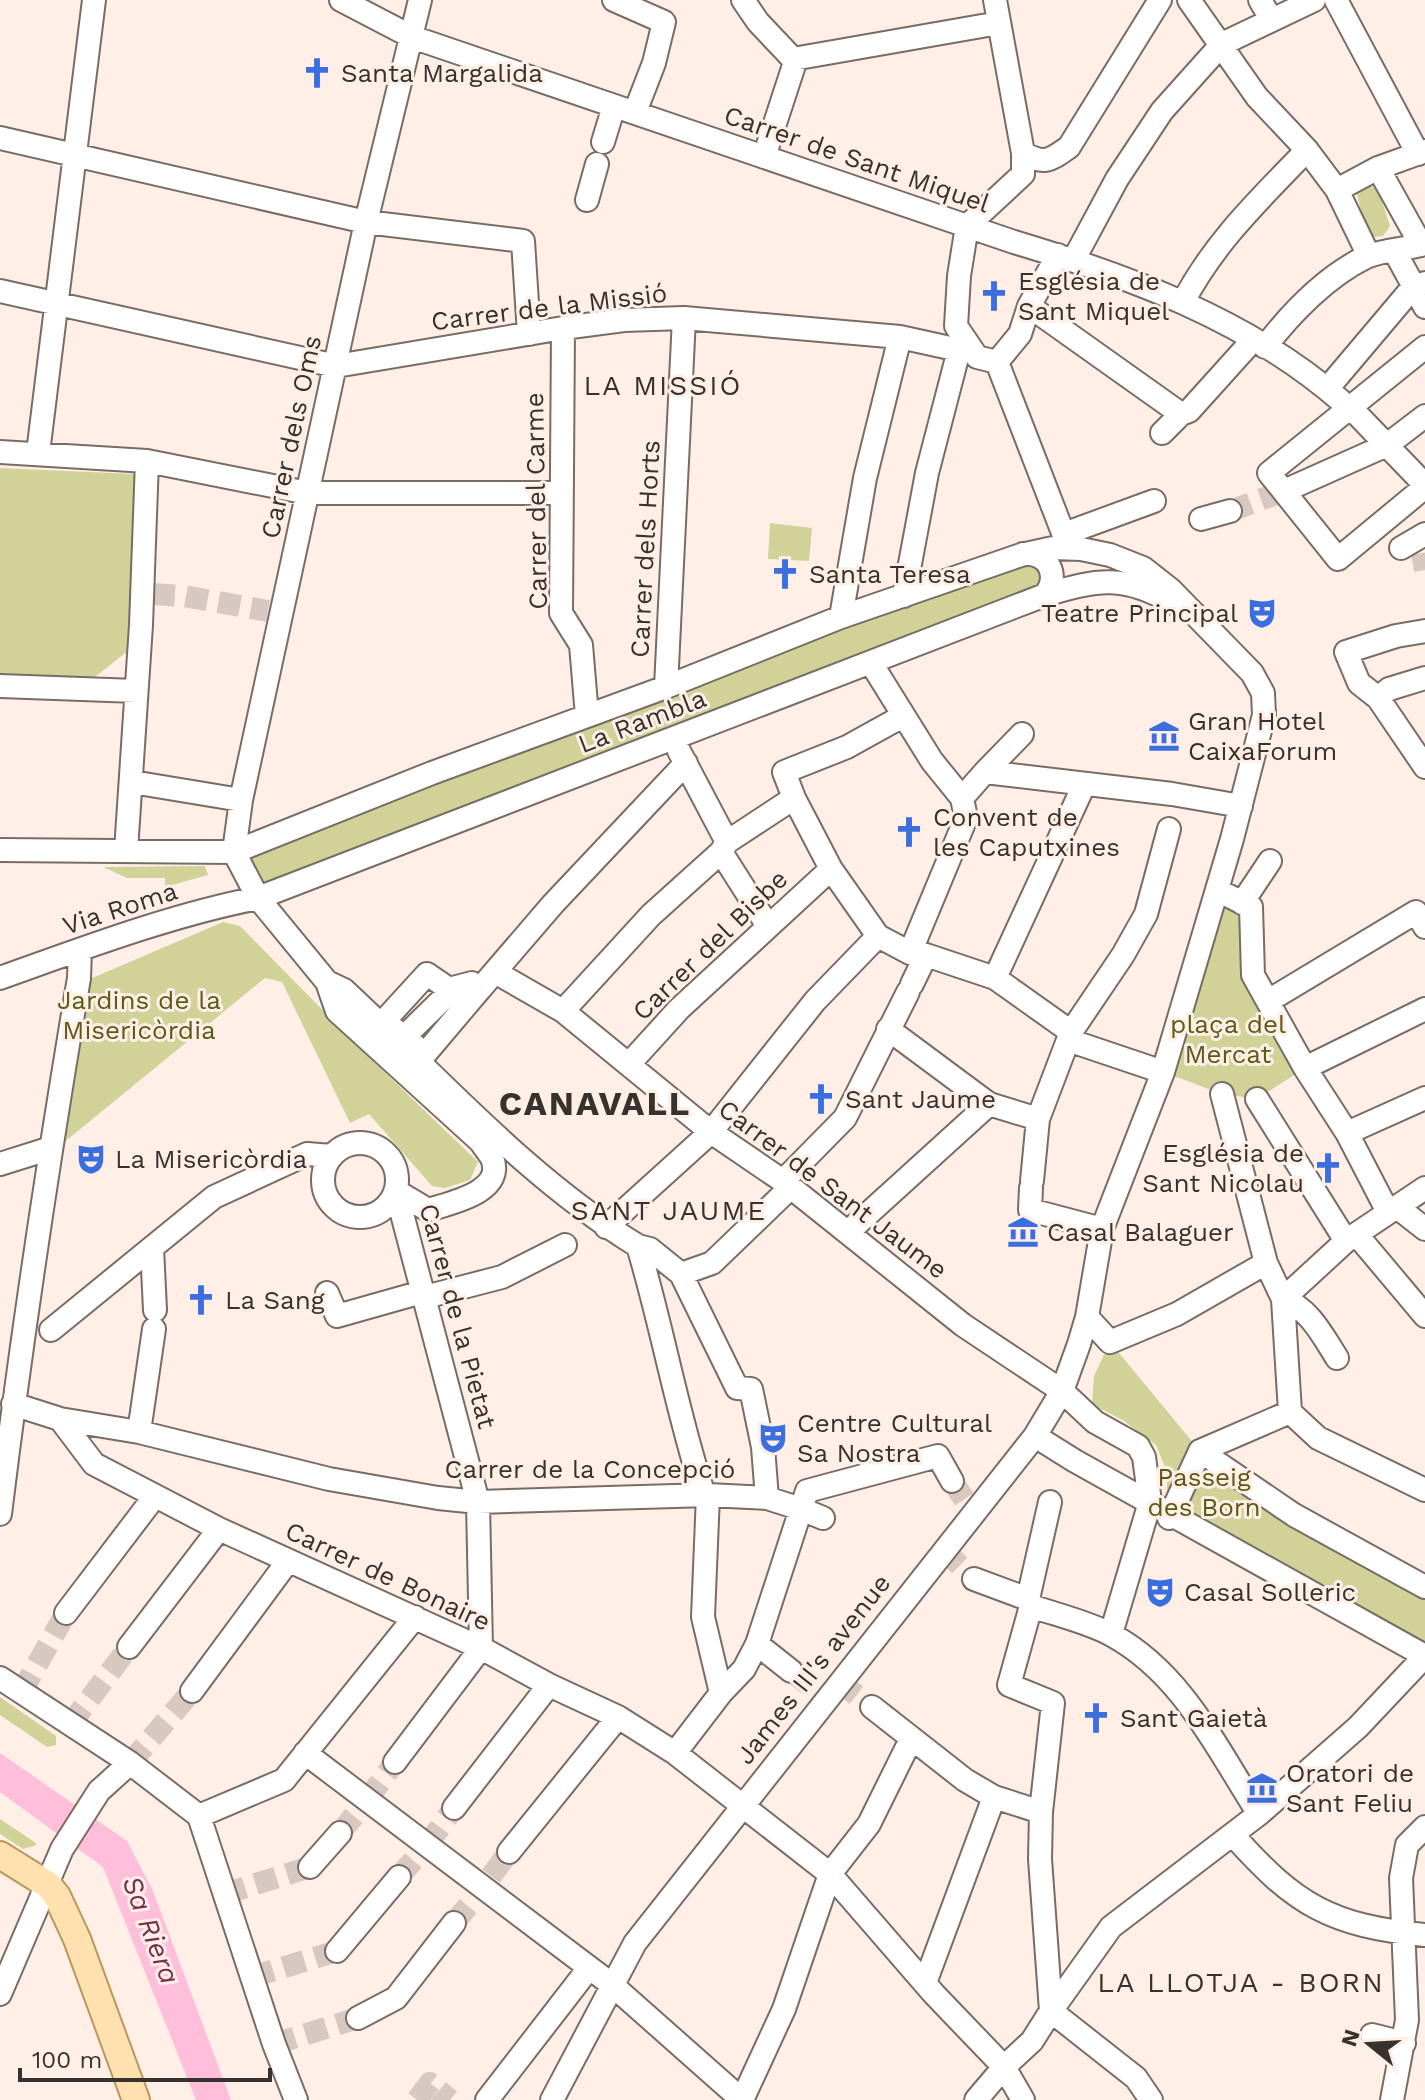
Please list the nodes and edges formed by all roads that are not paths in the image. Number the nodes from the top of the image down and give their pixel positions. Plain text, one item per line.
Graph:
1 (94, 0) edge
2 (341, 0) edge
3 (420, 0) edge
4 (614, 0) edge
5 (743, 0) edge
6 (995, 0) edge
7 (1160, 0) edge
8 (1189, 0) edge
9 (1314, 0) edge
10 (1336, 0) edge
11 (650, 7) edge
12 (1265, 10) edge
13 (999, 23) junction
14 (412, 37) junction
15 (1222, 44) junction
16 (796, 59) junction
17 (625, 109) junction
18 (0, 138) edge
19 (1307, 150) junction
20 (1023, 153) junction
21 (1422, 153) edge
22 (75, 154) junction
23 (764, 157) junction
24 (1378, 168) junction
25 (1337, 190) junction
26 (587, 200) dead end
27 (366, 222) junction
28 (967, 226) junction
29 (1423, 245) edge
30 (1395, 252) junction
31 (1369, 256) junction
32 (1066, 257) junction
33 (1420, 284) edge
34 (0, 291) edge
35 (1183, 302) junction
36 (56, 304) junction
37 (1029, 306) junction
38 (1425, 307) edge
39 (684, 318) junction
40 (563, 328) junction
41 (529, 334) junction
42 (900, 337) junction
43 (1259, 344) junction
44 (1425, 347) edge
45 (997, 362) junction
46 (336, 366) junction
47 (1339, 399) junction
48 (1181, 414) junction
49 (1425, 416) edge
50 (1162, 433) dead end
51 (1387, 445) junction
52 (0, 452) edge
53 (38, 453) junction
54 (147, 461) junction
55 (1425, 486) edge
56 (1284, 491) junction
57 (308, 493) junction
58 (560, 493) junction
59 (1154, 501) dead end
60 (1230, 511) tunnel mouth
61 (1201, 519) dead end
62 (1021, 555) junction
63 (1045, 595) junction
64 (904, 596) junction
65 (841, 617) junction
66 (1196, 617) junction
67 (1425, 631) edge
68 (871, 663) junction
69 (1425, 678) edge
70 (0, 686) edge
71 (666, 687) junction
72 (136, 691) junction
73 (1378, 698) junction
74 (587, 716) junction
75 (903, 716) junction
76 (1022, 734) dead end
77 (673, 740) junction
78 (686, 763) junction
79 (1425, 767) edge
80 (985, 772) junction
81 (132, 782) junction
82 (1084, 785) junction
83 (794, 798) junction
84 (962, 798) junction
85 (241, 800) junction
86 (1241, 806) junction
87 (1169, 829) dead end
88 (724, 847) junction
89 (0, 850) edge
90 (126, 851) junction
91 (234, 852) junction
92 (1270, 861) dead end
93 (831, 869) junction
94 (1217, 890) junction
95 (258, 898) junction
96 (1242, 903) junction
97 (1420, 920) edge
98 (768, 926) junction
99 (878, 936) junction
100 (80, 950) junction
101 (918, 954) junction
102 (0, 978) edge
103 (995, 978) junction
104 (488, 980) junction
105 (327, 982) junction
106 (1268, 1001) junction
107 (1425, 1009) edge
108 (563, 1011) junction
109 (888, 1029) junction
110 (392, 1032) junction
111 (1069, 1036) junction
112 (629, 1064) junction
113 (1305, 1068) junction
114 (1163, 1072) junction
115 (1222, 1094) dead end
116 (1425, 1098) edge
117 (1257, 1099) dead end
118 (989, 1104) junction
119 (1038, 1119) junction
120 (711, 1132) junction
121 (1347, 1133) junction
122 (51, 1148) junction
123 (332, 1156) junction
124 (0, 1164) edge
125 (787, 1184) junction
126 (1425, 1188) edge
127 (396, 1191) junction
128 (1392, 1209) junction
129 (606, 1227) junction
130 (1102, 1229) junction
131 (1425, 1229) edge
132 (848, 1232) junction
133 (1351, 1238) junction
134 (565, 1245) dead end
135 (638, 1246) junction
136 (152, 1248) junction
137 (1266, 1263) junction
138 (681, 1274) junction
139 (327, 1293) dead end
140 (424, 1295) junction
141 (1283, 1299) junction
142 (1425, 1316) edge
143 (1087, 1317) junction
144 (51, 1330) dead end
145 (1337, 1358) dead end
146 (1062, 1391) junction
147 (7, 1406) edge
148 (1290, 1412) junction
149 (60, 1419) junction
150 (139, 1432) junction
151 (1035, 1436) junction
152 (1200, 1451) junction
153 (952, 1481) tunnel mouth
154 (1425, 1490) edge
155 (706, 1495) junction
156 (155, 1496) junction
157 (767, 1498) junction
158 (478, 1502) junction
159 (1050, 1502) dead end
160 (1150, 1502) junction
161 (801, 1509) junction
162 (0, 1514) edge
163 (1170, 1516) junction
164 (823, 1518) dead end
165 (219, 1529) junction
166 (288, 1561) junction
167 (974, 1579) tunnel mouth
168 (1425, 1587) edge
169 (1029, 1602) junction
170 (66, 1613) tunnel mouth
171 (415, 1617) junction
172 (1111, 1634) junction
173 (757, 1644) junction
174 (129, 1647) tunnel mouth
175 (481, 1648) junction
176 (1423, 1656) edge
177 (791, 1671) tunnel mouth
178 (0, 1678) edge
179 (549, 1685) junction
180 (192, 1691) tunnel mouth
181 (721, 1693) junction
182 (872, 1707) tunnel mouth
183 (618, 1717) junction
184 (911, 1739) junction
185 (305, 1753) junction
186 (675, 1753) junction
187 (395, 1762) tunnel mouth
188 (130, 1763) junction
189 (994, 1797) junction
190 (742, 1805) junction
191 (454, 1808) tunnel mouth
192 (1041, 1812) junction
193 (1259, 1814) junction
194 (199, 1816) junction
195 (1425, 1827) edge
196 (340, 1833) tunnel mouth
197 (1233, 1835) junction
198 (1407, 1845) junction
199 (509, 1852) tunnel mouth
200 (0, 1855) edge
201 (1425, 1866) edge
202 (310, 1867) tunnel mouth
203 (830, 1874) junction
204 (399, 1877) tunnel mouth
205 (48, 1885) junction
206 (454, 1923) tunnel mouth
207 (1414, 1934) edge
208 (337, 1951) tunnel mouth
209 (589, 1968) junction
210 (925, 1983) junction
211 (611, 1984) junction
212 (0, 1994) edge
213 (1051, 2011) junction
214 (358, 2018) tunnel mouth
215 (1372, 2035) dead end
216 (1404, 2043) junction
217 (1004, 2067) junction
218 (136, 2100) edge
219 (296, 2100) edge
220 (487, 2100) edge
221 (552, 2100) edge
222 (742, 2100) edge
223 (976, 2100) edge
224 (1023, 2100) edge
225 (1151, 2100) edge
226 (1392, 2100) edge

1 - 22 street
2 - 14 street, Carrer de Sant Miquel
3 - 14 street, Carrer dels Oms
4 - 11 street
5 - 16 street
6 - 13 street
7 - 20 street
8 - 15 street
9 - 12 street
10 - 21 street
11 - 17 street
12 - 15 street
13 - 16 street
13 - 20 street
14 - 17 street, Carrer de Sant Miquel
14 - 27 street, Carrer dels Oms
15 - 19 street
15 - 32 street
16 - 23 street
17 - 23 street, Carrer de Sant Miquel
17 - 26 street
18 - 22 street
19 - 25 street
19 - 35 street
20 - 28 street
21 - 24 street
22 - 27 street
22 - 36 street
23 - 28 street, Carrer de Sant Miquel
24 - 25 street
24 - 29 street
25 - 31 street
27 - 41 street
27 - 46 street, Carrer dels Oms
28 - 32 street, Carrer de Sant Miquel
28 - 45 street
29 - 30 street
30 - 31 street
30 - 33 street
31 - 43 street
32 - 35 street, Carrer de Sant Miquel
32 - 37 street
33 - 38 street
33 - 47 street
34 - 36 street
35 - 43 street, Carrer de Sant Miquel
36 - 46 street
36 - 53 street
37 - 45 street
37 - 48 street
39 - 40 street, Carrer de la Missió
39 - 42 street, Carrer de la Missió
39 - 71 street, Carrer dels Horts
40 - 41 street, Carrer de la Missió
40 - 58 street, Carrer del Carme
41 - 46 street, Carrer de la Missió
42 - 64 street, Carrer de la Missió
42 - 65 street
43 - 47 street, Carrer de Sant Miquel
43 - 48 street
44 - 47 street
45 - 59 street
46 - 57 street, Carrer dels Oms
47 - 51 street, Carrer de Sant Miquel
47 - 56 street
48 - 50 street
49 - 51 street
51 - 55 street, Carrer de Sant Miquel
51 - 56 street
52 - 53 street
53 - 54 street
54 - 57 street
54 - 72 street
55 - 56 street
57 - 58 street
57 - 85 street, Carrer dels Oms
58 - 74 street, Carrer del Carme
60 - 61 street
62 - 63 street
62 - 64 street, La Rambla
62 - 66 street, La Rambla
63 - 66 street, La Rambla
63 - 68 street, La Rambla
64 - 65 street, La Rambla
65 - 71 street, La Rambla
66 - 86 street, La Rambla
67 - 73 street
68 - 75 street
68 - 77 street, La Rambla
69 - 73 street
70 - 72 street
71 - 74 street, La Rambla
72 - 81 street
73 - 79 street
74 - 91 street, La Rambla
75 - 83 street
75 - 84 street
76 - 80 street
77 - 78 street
77 - 95 street, La Rambla
78 - 88 street
78 - 104 street
80 - 82 street
80 - 84 street
81 - 85 street
81 - 90 street
82 - 86 street
82 - 103 street
83 - 88 street
83 - 93 street
84 - 101 street
85 - 91 street, Carrer dels Oms
86 - 94 street
87 - 111 street
88 - 98 street
88 - 108 street
89 - 90 street
90 - 91 street
91 - 95 street
92 - 96 street
93 - 98 street, Carrer del Bisbe
93 - 99 street
94 - 96 street
94 - 114 street
95 - 100 street, Via Roma
95 - 105 street
96 - 106 street
97 - 106 street
98 - 112 street, Carrer del Bisbe
99 - 101 street
99 - 120 street
100 - 102 street, Via Roma
100 - 122 street
101 - 103 street
101 - 109 street
103 - 111 street
104 - 108 street, Carrer de Sant Jaume
104 - 110 street
104 - 110 street
105 - 110 street
105 - 127 street
106 - 113 street
107 - 113 street
108 - 112 street, Carrer de Sant Jaume
109 - 118 street
109 - 125 street
110 - 129 street
111 - 114 street
111 - 119 street
112 - 120 street, Carrer de Sant Jaume
113 - 121 street
114 - 130 street, James III's avenue
115 - 137 street
116 - 121 street
117 - 133 street
118 - 119 street
118 - 132 street
119 - 130 street
120 - 125 street, Carrer de Sant Jaume
120 - 129 street
121 - 128 street
122 - 124 street
122 - 147 street
123 - 127 street
123 - 127 street
123 - 136 street
125 - 132 street, Carrer de Sant Jaume
125 - 138 street
126 - 128 street
127 - 140 street, Carrer de la Pietat
128 - 131 street
128 - 133 street
129 - 135 street
130 - 143 street, James III's avenue
132 - 146 street, Carrer de Sant Jaume
133 - 141 street
133 - 142 street
134 - 140 street
135 - 138 street
135 - 155 street
136 - 144 street
136 - 150 street
137 - 141 street
137 - 143 street
138 - 157 street
139 - 140 street
140 - 158 street, Carrer de la Pietat
141 - 145 street
141 - 148 street
143 - 146 street, James III's avenue
146 - 151 street, James III's avenue
146 - 160 street, Carrer de Sant Jaume
147 - 149 street
147 - 162 street
148 - 152 street
148 - 154 street
149 - 150 street, Carrer de la Concepció
149 - 156 street, Carrer de Bonaire
150 - 158 street, Carrer de la Concepció
151 - 160 street
151 - 190 street, James III's avenue
152 - 163 street
152 - 168 street
153 - 161 street
155 - 157 street, Carrer de la Concepció
155 - 158 street, Carrer de la Concepció
155 - 181 street
156 - 165 street, Carrer de Bonaire
156 - 170 street
157 - 161 street, Carrer de la Concepció
158 - 175 street, Carrer de la Pietat
159 - 169 street
160 - 163 street
160 - 172 street
161 - 164 street, Carrer de la Concepció
161 - 173 street
163 - 176 street
165 - 166 street, Carrer de Bonaire
165 - 174 street
166 - 171 street, Carrer de Bonaire
166 - 180 street
167 - 169 street
169 - 172 street
169 - 192 street
171 - 175 street, Carrer de Bonaire
171 - 185 street
172 - 193 street
173 - 177 street
173 - 181 street
175 - 179 street, Carrer de Bonaire
175 - 187 street
176 - 193 street
178 - 188 street
179 - 183 street, Carrer de Bonaire
179 - 191 street
181 - 186 street
182 - 184 street
183 - 186 street, Carrer de Bonaire
183 - 199 street
184 - 189 street
184 - 203 street
185 - 194 street
185 - 209 street
186 - 190 street, Carrer de Bonaire
188 - 194 street
188 - 205 street
189 - 192 street
189 - 210 street
190 - 203 street, Carrer de Bonaire
190 - 211 street, James III's avenue
192 - 213 street
193 - 197 street
194 - 219 street
195 - 198 street
196 - 202 street
197 - 207 street
197 - 213 street
198 - 201 street
198 - 207 street
200 - 205 main road
203 - 210 street, Carrer de Bonaire
203 - 222 street
204 - 208 street
205 - 212 street
205 - 218 main road
206 - 214 street
207 - 216 street
209 - 211 street
209 - 220 street
210 - 217 street, Carrer de Bonaire
211 - 221 street, James III's avenue
211 - 222 street
213 - 217 street
213 - 225 street
215 - 216 street
216 - 226 street
217 - 223 street
217 - 224 street, Carrer de Bonaire

